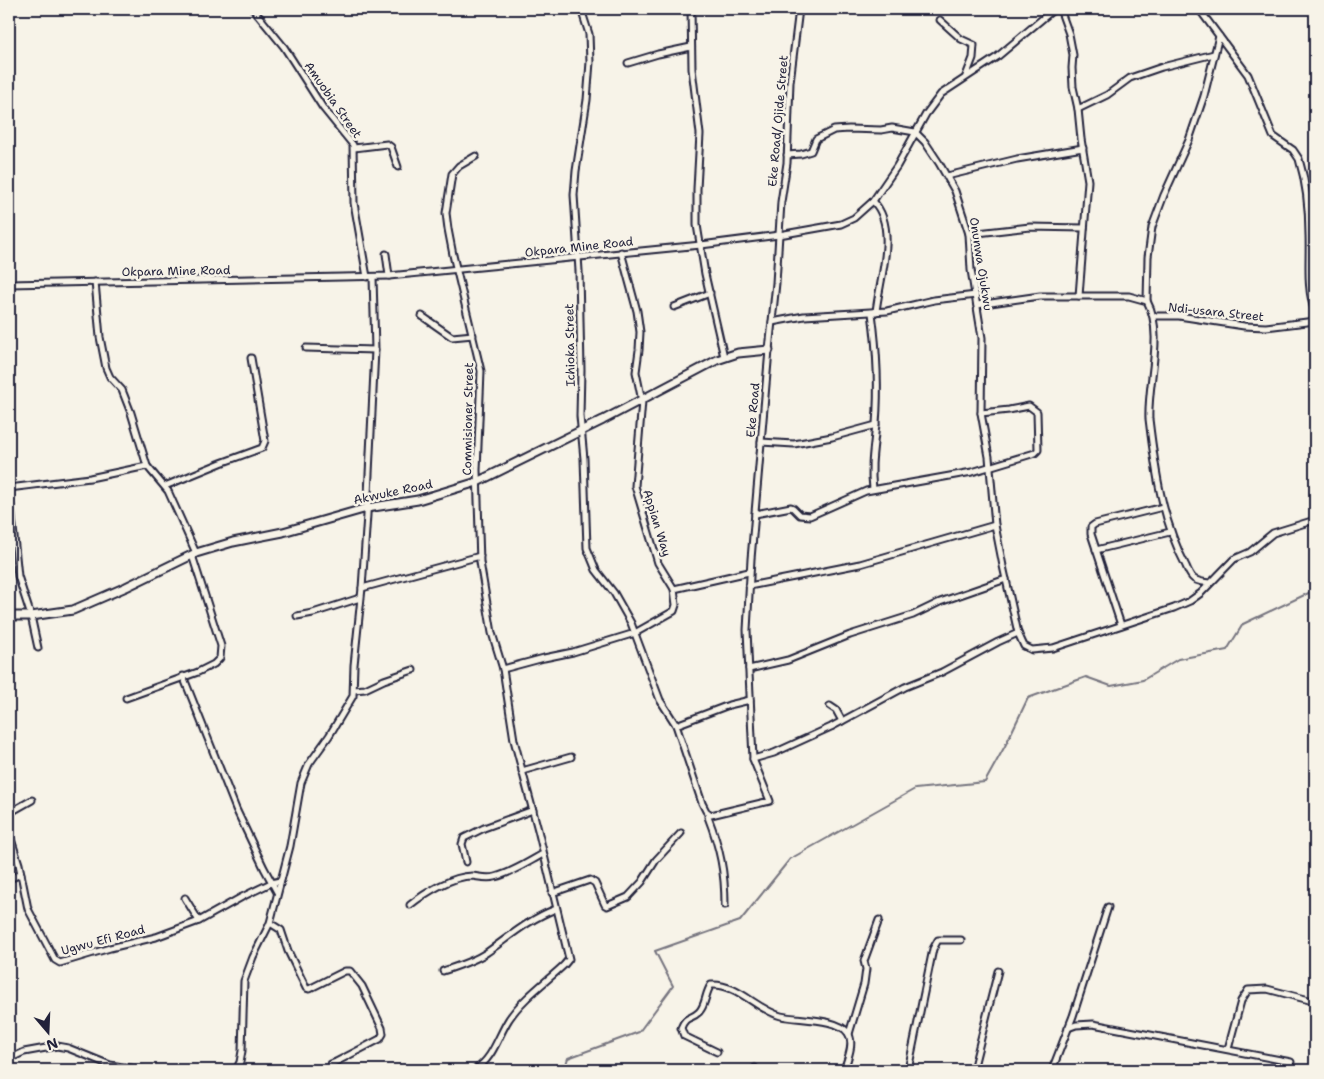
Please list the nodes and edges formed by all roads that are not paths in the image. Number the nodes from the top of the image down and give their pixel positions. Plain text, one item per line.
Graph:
1 (253, 9) edge
2 (582, 9) edge
3 (691, 9) edge
4 (799, 9) edge
5 (1054, 9) edge
6 (1060, 9) edge
7 (1199, 9) edge
8 (940, 20) dead end
9 (1219, 36) junction
10 (691, 47) junction
11 (1214, 54) junction
12 (628, 63) dead end
13 (966, 76) junction
14 (1078, 109) junction
15 (915, 132) junction
16 (354, 148) junction
17 (1083, 148) junction
18 (787, 155) junction
19 (476, 156) dead end
20 (398, 167) dead end
21 (948, 176) junction
22 (873, 201) junction
23 (1084, 228) junction
24 (968, 234) junction
25 (779, 236) junction
26 (702, 245) junction
27 (621, 252) junction
28 (386, 254) dead end
29 (578, 258) junction
30 (457, 270) junction
31 (389, 276) junction
32 (367, 277) junction
33 (373, 277) junction
34 (95, 282) junction
35 (9, 284) edge
36 (710, 293) junction
37 (976, 295) junction
38 (1079, 296) junction
39 (1147, 302) junction
40 (977, 305) junction
41 (674, 307) dead end
42 (874, 312) junction
43 (1315, 312) edge
44 (422, 316) dead end
45 (1153, 316) junction
46 (772, 322) junction
47 (1315, 322) edge
48 (473, 335) junction
49 (306, 348) dead end
50 (375, 350) junction
51 (769, 350) junction
52 (724, 357) junction
53 (251, 358) dead end
54 (642, 399) junction
55 (981, 413) junction
56 (876, 425) junction
57 (580, 431) junction
58 (761, 442) junction
59 (990, 465) junction
60 (147, 466) junction
61 (477, 482) junction
62 (165, 486) junction
63 (9, 488) edge
64 (872, 489) junction
65 (1163, 507) junction
66 (367, 508) junction
67 (755, 514) junction
68 (1315, 520) edge
69 (996, 524) junction
70 (1170, 532) junction
71 (1096, 550) junction
72 (194, 554) junction
73 (480, 556) junction
74 (750, 572) junction
75 (1006, 579) junction
76 (1209, 583) junction
77 (749, 586) junction
78 (362, 588) junction
79 (674, 589) junction
80 (360, 598) junction
81 (9, 616) edge
82 (31, 616) junction
83 (297, 616) dead end
84 (1121, 625) junction
85 (635, 633) junction
86 (1018, 633) junction
87 (38, 648) dead end
88 (502, 669) junction
89 (749, 669) junction
90 (413, 670) dead end
91 (183, 676) junction
92 (354, 690) junction
93 (126, 698) dead end
94 (750, 700) junction
95 (830, 706) dead end
96 (842, 721) junction
97 (676, 725) junction
98 (571, 757) dead end
99 (753, 759) junction
100 (522, 771) junction
101 (32, 800) dead end
102 (533, 810) junction
103 (9, 813) edge
104 (708, 814) junction
105 (681, 832) dead end
106 (9, 833) edge
107 (543, 854) junction
108 (466, 862) dead end
109 (21, 874) junction
110 (9, 879) edge
111 (280, 881) junction
112 (271, 883) junction
113 (277, 893) junction
114 (552, 893) junction
115 (185, 898) dead end
116 (410, 905) dead end
117 (725, 905) dead end
118 (1108, 907) dead end
119 (556, 909) junction
120 (879, 920) dead end
121 (199, 921) junction
122 (270, 923) junction
123 (961, 940) dead end
124 (998, 970) dead end
125 (443, 971) dead end
126 (1313, 1001) dead end
127 (1068, 1028) junction
128 (849, 1034) junction
129 (1228, 1049) junction
130 (717, 1052) dead end
131 (9, 1059) edge
132 (1290, 1062) dead end
133 (143, 1070) edge
134 (236, 1070) edge
135 (330, 1070) edge
136 (476, 1070) edge
137 (844, 1070) edge
138 (908, 1070) edge
139 (973, 1070) edge
140 (1052, 1070) edge

1 - 16 street, Amuobia Street
2 - 29 street, Ichioka Street
3 - 10 street
4 - 18 street, Eke Road/ Ojide Street
5 - 13 street, Okpara Mine Road
6 - 14 street
7 - 9 street
8 - 13 street
9 - 11 street
9 - 43 street
10 - 12 street
10 - 26 street
11 - 14 street
11 - 39 street
13 - 15 street, Okpara Mine Road
14 - 17 street
15 - 18 street
15 - 21 street, Onunwa Ojukwu
15 - 22 street, Okpara Mine Road
16 - 20 street
16 - 32 street, Amuobia Street
17 - 21 street
17 - 23 street
18 - 25 street, Eke Road/ Ojide Street
19 - 30 street, Commisioner Street
21 - 24 street, Onunwa Ojukwu
22 - 25 street, Okpara Mine Road
22 - 42 street
23 - 24 street
23 - 38 street
24 - 37 street, Onunwa Ojukwu
25 - 26 street, Okpara Mine Road
25 - 46 street, Eke Road
26 - 27 street, Okpara Mine Road
26 - 36 street
27 - 29 street, Okpara Mine Road
27 - 54 street, Appian Way
28 - 31 street
29 - 30 street, Okpara Mine Road
29 - 57 street, Ichioka Street
30 - 31 street, Okpara Mine Road
30 - 48 street, Commisioner Street
31 - 33 street, Okpara Mine Road
32 - 33 street, Okpara Mine Road
32 - 34 street, Okpara Mine Road
33 - 50 street
34 - 35 street, Okpara Mine Road
34 - 60 street
36 - 41 street
36 - 52 street
37 - 40 street, Onunwa Ojukwu
37 - 42 street
38 - 39 street
38 - 40 street
39 - 45 street, Ndi-usara Street
40 - 55 street, Onunwa Ojukwu
42 - 46 street
42 - 56 street
44 - 48 street
45 - 47 street, Ndi-usara Street
45 - 65 street
46 - 51 street, Eke Road
48 - 61 street, Commisioner Street
49 - 50 street
50 - 66 street
51 - 52 main road, Akwuke Road
51 - 58 street, Eke Road
52 - 54 main road, Akwuke Road
53 - 62 street
54 - 57 main road, Akwuke Road
54 - 79 street, Appian Way
55 - 59 street, Onunwa Ojukwu
55 - 59 street
56 - 58 street
56 - 64 street
57 - 61 main road, Akwuke Road
57 - 85 street, Ichioka Street
58 - 67 street, Eke Road
59 - 64 street
59 - 69 street, Onunwa Ojukwu
60 - 62 street
60 - 63 street
61 - 66 main road, Akwuke Road
61 - 73 street, Commisioner Street
62 - 72 street
63 - 82 street
64 - 67 street
65 - 70 street
65 - 71 street
66 - 72 main road, Akwuke Road
66 - 78 street
67 - 74 street, Eke Road
68 - 76 street
69 - 75 street, Onunwa Ojukwu
69 - 77 street
70 - 71 street
70 - 76 street
71 - 84 street
72 - 82 main road, Akwuke Road
72 - 91 street
73 - 78 street
73 - 88 street, Commisioner Street
74 - 77 street, Eke Road
74 - 79 street
75 - 86 street, Onunwa Ojukwu
75 - 89 street
76 - 84 street
77 - 89 street, Eke Road
78 - 80 street
79 - 85 street
80 - 83 street
80 - 92 street
81 - 82 main road, Akwuke Road
82 - 87 street
84 - 86 street
85 - 88 street
85 - 97 street, Ichioka Street
86 - 96 street
88 - 100 street, Commisioner Street
89 - 94 street, Eke Road
90 - 92 street
91 - 93 street
91 - 112 street
92 - 111 street
94 - 97 street
94 - 99 street, Eke Road
95 - 96 street
96 - 99 street
97 - 104 street, Ichioka Street
98 - 100 street
99 - 104 street, Eke Road
100 - 102 street, Commisioner Street
101 - 103 street
102 - 107 street, Commisioner Street
102 - 108 street
104 - 117 street, Ichioka Street
105 - 114 street
106 - 109 street, Ugwu Efi Road
107 - 114 street, Commisioner Street
107 - 116 street
109 - 110 street
109 - 121 street, Ugwu Efi Road
111 - 112 street
111 - 113 street
112 - 113 street
112 - 121 street
113 - 122 street
114 - 119 street, Commisioner Street
115 - 121 street
118 - 127 street
119 - 125 street
119 - 136 street, Commisioner Street
120 - 128 street
122 - 134 street
122 - 135 street
123 - 138 street
124 - 139 street
126 - 129 street
127 - 129 street
127 - 140 street
128 - 130 street
128 - 137 street
129 - 132 street
131 - 133 street

